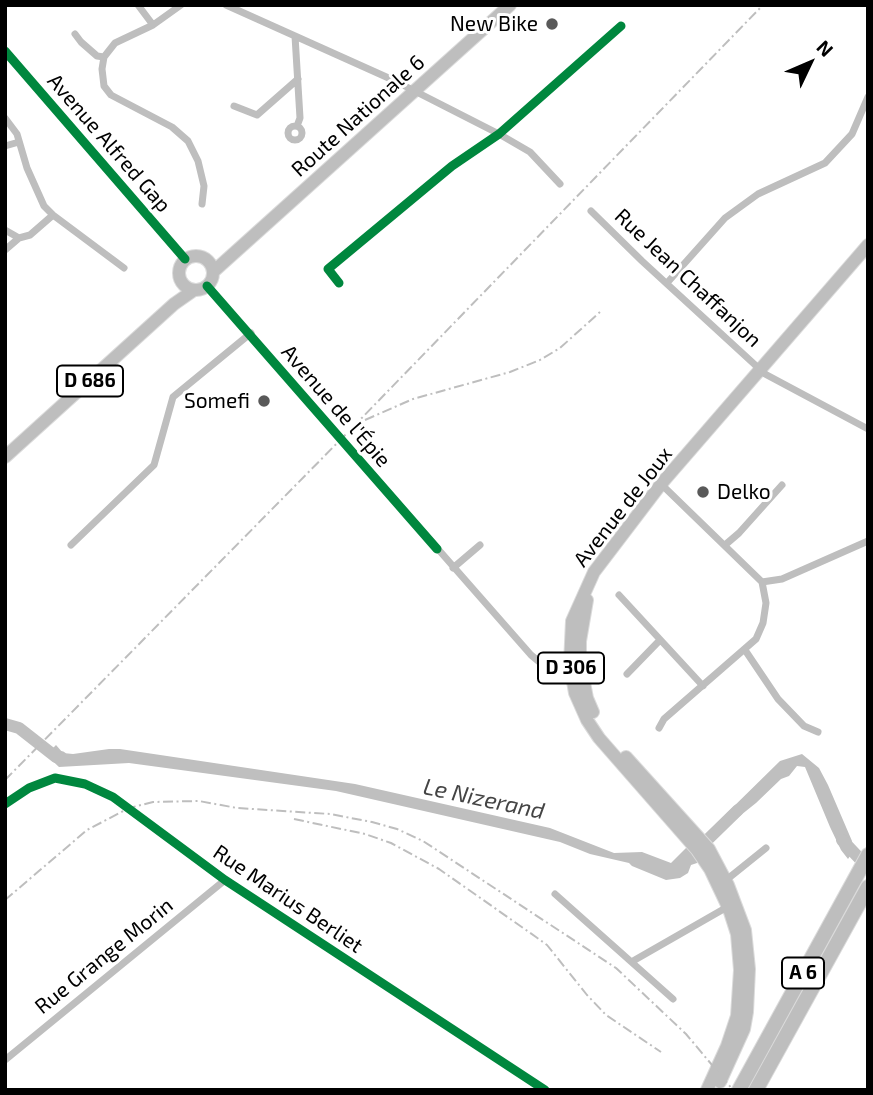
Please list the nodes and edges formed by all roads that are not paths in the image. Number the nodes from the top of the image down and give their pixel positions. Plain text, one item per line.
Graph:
1 (138, 5) edge
2 (181, 5) edge
3 (226, 5) edge
4 (510, 5) edge
5 (153, 24) junction
6 (621, 26) dead end
7 (75, 34) dead end
8 (295, 36) junction
9 (5, 51) edge
10 (104, 57) junction
11 (298, 79) junction
12 (416, 91) junction
13 (868, 97) edge
14 (234, 106) dead end
15 (5, 118) edge
16 (297, 126) dead end
17 (499, 134) junction
18 (19, 142) junction
19 (5, 146) edge
20 (561, 184) dead end
21 (202, 204) dead end
22 (591, 211) dead end
23 (53, 215) junction
24 (5, 230) edge
25 (19, 238) junction
26 (868, 245) edge
27 (5, 250) edge
28 (868, 256) edge
29 (185, 259) junction
30 (211, 267) junction
31 (124, 268) dead end
32 (182, 283) junction
33 (339, 283) dead end
34 (667, 284) junction
35 (207, 286) junction
36 (194, 290) junction
37 (174, 304) junction
38 (251, 333) junction
39 (763, 372) junction
40 (868, 429) edge
41 (5, 457) edge
42 (782, 485) dead end
43 (664, 487) junction
44 (868, 541) edge
45 (71, 545) dead end
46 (480, 545) dead end
47 (725, 545) junction
48 (453, 568) junction
49 (762, 582) junction
50 (619, 595) dead end
51 (660, 640) junction
52 (745, 650) junction
53 (575, 663) junction
54 (627, 674) dead end
55 (703, 686) junction
56 (659, 728) dead end
57 (818, 732) dead end
58 (5, 804) edge
59 (766, 848) dead end
60 (868, 855) edge
61 (225, 880) junction
62 (723, 883) junction
63 (868, 887) edge
64 (555, 894) dead end
65 (732, 905) junction
66 (632, 961) junction
67 (673, 999) dead end
68 (5, 1060) edge
69 (545, 1090) edge
70 (707, 1090) edge
71 (715, 1090) edge
72 (739, 1090) edge
73 (756, 1090) edge

1 - 5 street
2 - 5 street
3 - 8 street
4 - 12 main road, Route Nationale 6
5 - 10 street
6 - 17 street
7 - 10 street
8 - 11 street
8 - 12 street
9 - 29 street, Avenue Alfred Gap
10 - 21 street
11 - 14 street
11 - 16 street
12 - 17 street
12 - 30 main road, Route Nationale 6
13 - 34 street
15 - 18 street
17 - 20 street
17 - 33 street
18 - 19 street
18 - 23 street
22 - 34 street, Rue Jean Chaffanjon
23 - 25 street
23 - 31 street
24 - 25 street
25 - 27 street
26 - 39 main road, Avenue de Joux / D 306
28 - 39 main road, Avenue de Joux / D 306
29 - 30 main road
29 - 32 main road
30 - 35 main road
32 - 36 main road
32 - 37 main road
34 - 39 street, Rue Jean Chaffanjon
35 - 36 main road
35 - 38 street, Avenue de l'Épie
36 - 37 main road, D 686
37 - 41 main road, D 686
38 - 45 street
38 - 48 street, Avenue de l'Épie
39 - 40 street, Rue Jean Chaffanjon
39 - 43 main road, Avenue de Joux / D 306
42 - 47 street
43 - 47 street
43 - 53 main road, Avenue de Joux / D 306
44 - 49 street
46 - 48 street
47 - 49 street
48 - 53 street, Avenue de l'Épie
49 - 52 street
50 - 51 street
51 - 54 street
51 - 55 street
52 - 55 street
52 - 57 street
53 - 62 main road, Avenue de Joux / D 306
55 - 56 street
58 - 61 street, Rue Marius Berliet
59 - 62 street
60 - 72 highway, A 6
61 - 68 street, Rue Grange Morin
61 - 69 street, Rue Marius Berliet
62 - 65 main road, Avenue de Joux / D 306
63 - 73 highway, A 6
64 - 66 street
65 - 66 street
65 - 70 main road, Avenue de Joux / D 306
65 - 71 main road, Avenue de Joux / D 306
66 - 67 street

